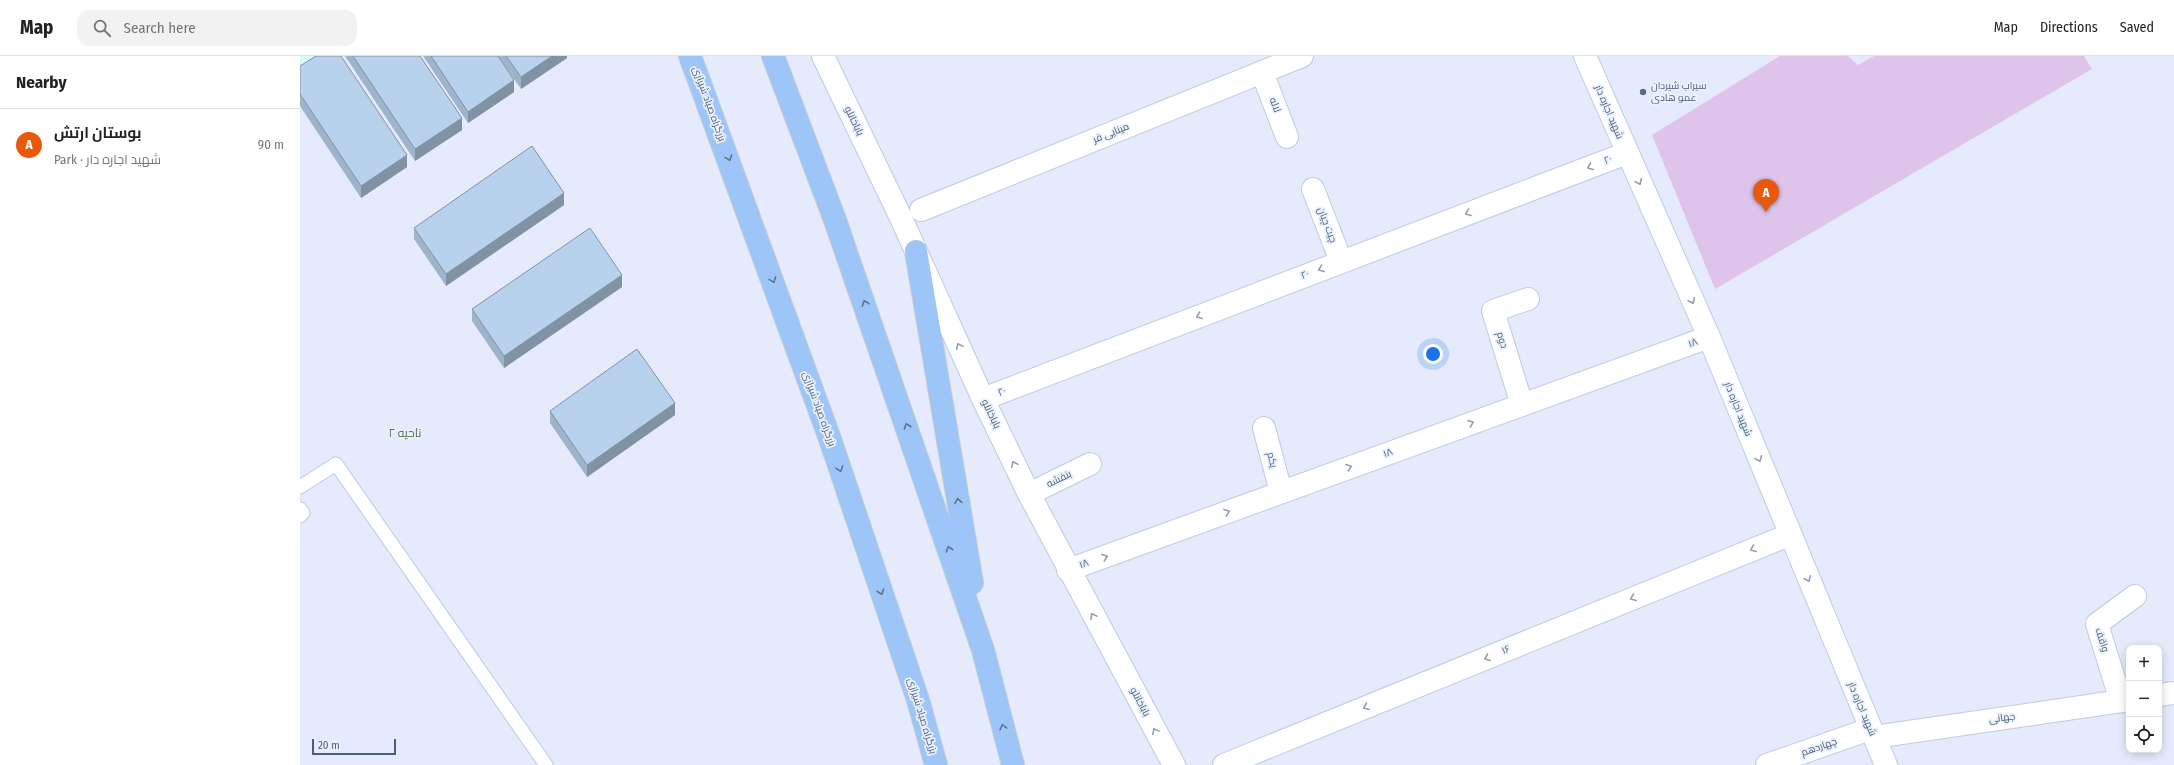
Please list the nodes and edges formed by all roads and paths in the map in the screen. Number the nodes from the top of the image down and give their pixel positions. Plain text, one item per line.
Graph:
1 (690, 56) edge
2 (773, 56) edge
3 (823, 56) edge
4 (1302, 56) edge
5 (1585, 56) edge
6 (1262, 72) junction
7 (1287, 137) dead end
8 (1626, 153) junction
9 (1313, 189) dead end
10 (921, 210) dead end
11 (916, 251) junction
12 (1341, 261) junction
13 (1528, 299) dead end
14 (1709, 337) junction
15 (984, 399) junction
16 (1522, 405) junction
17 (1264, 428) dead end
18 (1090, 464) dead end
19 (300, 487) edge
20 (1280, 492) junction
21 (1029, 494) junction
22 (300, 509) edge
23 (300, 516) edge
24 (1789, 535) junction
25 (1068, 570) junction
26 (2135, 596) dead end
27 (983, 650) junction
28 (2174, 693) edge
29 (2162, 695) edge
30 (2125, 700) edge
31 (1872, 733) junction
32 (546, 765) edge
33 (936, 765) edge
34 (1012, 765) edge
35 (1174, 765) edge
36 (1224, 765) edge
37 (1767, 765) edge
38 (1886, 765) edge

1 -> 33 highway, بزرگراه صیاد شیرازی
27 -> 2 highway
3 - 11 street, باباخانلو
4 - 6 street, مینایی فر
5 - 8 street, شهید اجاره دار
6 - 7 street, لاله
6 - 10 street, مینایی فر
8 -> 12 street, ۲۰
8 -> 14 street, شهید اجاره دار
9 - 12 street, چیت چیان
15 -> 11 street, باباخانلو
27 -> 11 highway
12 -> 15 street, ۲۰
13 - 16 street, دوم
14 - 16 street, ۱۸
14 -> 24 street, شهید اجاره دار
21 -> 15 street, باباخانلو
20 -> 16 street, ۱۸
17 - 20 street, یکم
18 - 21 street, بنفشه
19 - 32 lane
25 -> 20 street, ۱۸
21 - 25 street, باباخانلو
22 - 23 lane
24 -> 31 street, شهید اجاره دار
24 -> 36 street, ۱۶
35 -> 25 street, باباخانلو
26 - 30 street, واقف
34 -> 27 highway
28 - 29 street
30 - 31 street, جهانی
31 - 37 street, چهاردهم
31 - 38 street, شهید اجاره دار

